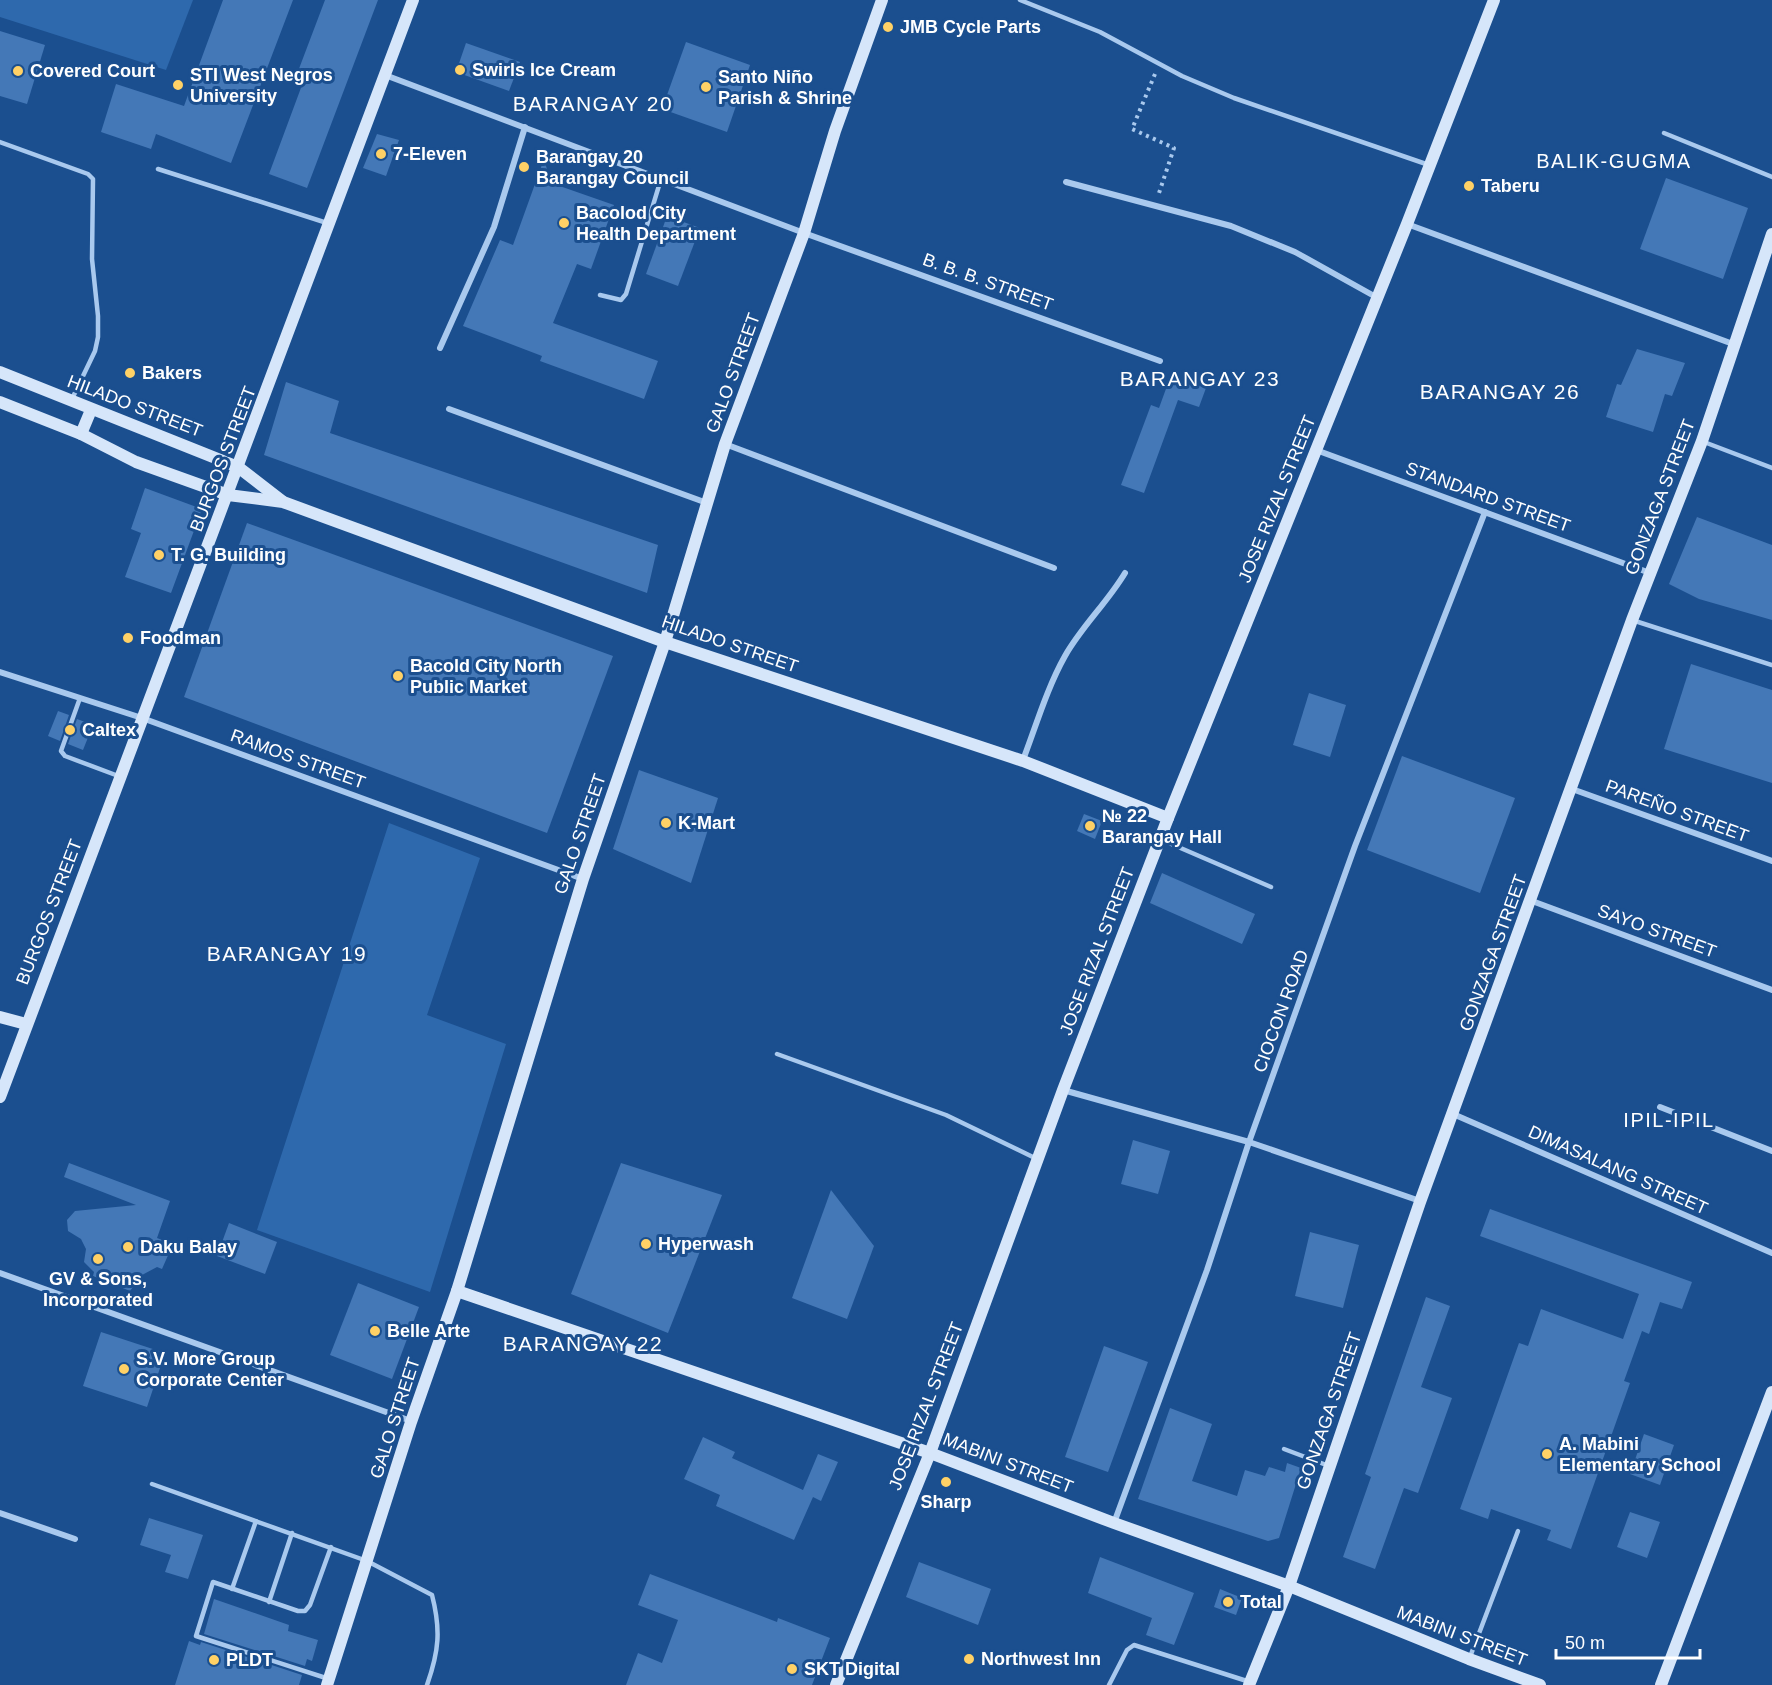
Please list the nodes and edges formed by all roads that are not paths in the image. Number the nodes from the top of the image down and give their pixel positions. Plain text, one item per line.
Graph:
1 (413, 0) edge
2 (882, 0) edge
3 (1020, 0) edge
4 (1494, 0) edge
5 (385, 75) junction
6 (525, 128) junction
7 (1664, 133) dead end
8 (0, 142) edge
9 (1431, 166) junction
10 (158, 169) dead end
11 (1772, 177) edge
12 (661, 179) junction
13 (1066, 182) dead end
14 (330, 224) junction
15 (1407, 224) junction
16 (804, 233) junction
17 (1772, 234) edge
18 (600, 295) dead end
19 (1376, 297) junction
20 (1733, 344) junction
21 (440, 348) dead end
22 (1160, 360) dead end
23 (0, 372) edge
24 (71, 401) junction
25 (0, 402) edge
26 (92, 410) junction
27 (449, 410) dead end
28 (81, 434) junction
29 (1702, 441) junction
30 (726, 444) junction
31 (1316, 450) junction
32 (238, 467) junction
33 (1772, 468) edge
34 (228, 495) junction
35 (283, 502) junction
36 (706, 503) junction
37 (1485, 512) junction
38 (1054, 568) dead end
39 (1125, 573) dead end
40 (1650, 573) junction
41 (1632, 620) junction
42 (664, 642) junction
43 (1772, 665) edge
44 (0, 672) edge
45 (80, 698) junction
46 (141, 718) junction
47 (1023, 761) junction
48 (121, 777) junction
49 (1572, 789) junction
50 (1168, 818) junction
51 (1159, 839) junction
52 (1772, 861) edge
53 (583, 879) junction
54 (1271, 887) dead end
55 (1532, 901) junction
56 (1772, 990) edge
57 (0, 1017) edge
58 (26, 1024) junction
59 (777, 1054) dead end
60 (1063, 1090) junction
61 (0, 1097) edge
62 (1660, 1107) dead end
63 (1453, 1114) junction
64 (1249, 1142) junction
65 (1772, 1151) edge
66 (1037, 1159) junction
67 (1420, 1202) junction
68 (1772, 1253) edge
69 (0, 1273) edge
70 (457, 1291) junction
71 (1772, 1392) edge
72 (411, 1422) junction
73 (1284, 1449) dead end
74 (930, 1453) junction
75 (1329, 1466) junction
76 (152, 1484) dead end
77 (0, 1513) edge
78 (256, 1521) junction
79 (1114, 1523) junction
80 (1518, 1531) dead end
81 (292, 1533) junction
82 (75, 1539) dead end
83 (331, 1547) junction
84 (367, 1561) junction
85 (1289, 1586) junction
86 (232, 1589) junction
87 (269, 1602) junction
88 (1469, 1659) junction
89 (328, 1682) edge
90 (1249, 1683) edge
91 (427, 1685) edge
92 (836, 1685) edge
93 (1109, 1685) edge
94 (1540, 1685) edge
95 (1661, 1685) edge

1 - 5 street, BURGOS STREET
2 - 16 street, GALO STREET
3 - 9 lane
4 - 9 street, JOSE RIZAL STREET
5 - 6 street, B. B. B. STREET
5 - 14 street, BURGOS STREET
6 - 12 street, B. B. B. STREET
6 - 21 street
7 - 11 lane
8 - 24 lane
9 - 15 street, JOSE RIZAL STREET
10 - 14 lane
12 - 16 street, B. B. B. STREET
12 - 18 lane
13 - 19 street
14 - 32 street, BURGOS STREET
15 - 19 street, JOSE RIZAL STREET
15 - 20 street
16 - 22 street, B. B. B. STREET
16 - 30 street, GALO STREET
17 - 20 street, GONZAGA STREET
19 - 31 street, JOSE RIZAL STREET
20 - 29 street, GONZAGA STREET
23 - 24 street, HILADO STREET
24 - 26 street, HILADO STREET
25 - 28 street, HILADO STREET
26 - 28 street
26 - 32 street, HILADO STREET
27 - 36 street
28 - 34 street, HILADO STREET
29 - 33 lane
29 - 40 street, GONZAGA STREET
30 - 36 street, GALO STREET
30 - 38 street
31 - 37 street, STANDARD STREET
31 - 50 street, JOSE RIZAL STREET
32 - 34 street, BURGOS STREET
32 - 35 street, HILADO STREET
34 - 35 street, HILADO STREET
34 - 46 street, BURGOS STREET
35 - 42 street, HILADO STREET
36 - 42 street, GALO STREET
37 - 40 street, STANDARD STREET
37 - 64 street, CIOCON ROAD
39 - 47 street
40 - 41 street, GONZAGA STREET
41 - 43 lane
41 - 49 street, GONZAGA STREET
42 - 47 street, HILADO STREET
42 - 53 street, GALO STREET
44 - 45 street, RAMOS STREET
45 - 46 street, RAMOS STREET
45 - 48 lane
46 - 48 street, BURGOS STREET
46 - 53 street, RAMOS STREET
47 - 50 street, HILADO STREET
48 - 58 street, BURGOS STREET
49 - 52 street, PAREÑO STREET
49 - 55 street, GONZAGA STREET
50 - 51 street, JOSE RIZAL STREET
51 - 54 lane
51 - 60 street, JOSE RIZAL STREET
53 - 70 street, GALO STREET
55 - 56 street, SAYO STREET
55 - 63 street, GONZAGA STREET
57 - 58 street
58 - 61 street, BURGOS STREET
59 - 66 lane
60 - 64 street
60 - 66 street, JOSE RIZAL STREET
62 - 65 street
63 - 67 street, GONZAGA STREET
63 - 68 street, DIMASALANG STREET
64 - 67 street
64 - 79 street, CIOCON ROAD
66 - 74 street, JOSE RIZAL STREET
67 - 75 street, GONZAGA STREET
69 - 72 street
70 - 72 street, GALO STREET
70 - 74 street, MABINI STREET
71 - 95 street
72 - 84 street, GALO STREET
73 - 75 lane
74 - 79 street, MABINI STREET
74 - 92 street, JOSE RIZAL STREET
75 - 85 street, GONZAGA STREET
76 - 78 lane
77 - 82 street
78 - 81 lane
78 - 86 lane
79 - 85 street, MABINI STREET
80 - 88 lane
81 - 83 lane
81 - 87 lane
83 - 84 lane
83 - 87 lane
84 - 89 street, GALO STREET
84 - 91 lane
85 - 88 street, MABINI STREET
85 - 90 street, GONZAGA STREET
86 - 87 lane
86 - 89 lane
88 - 94 street, MABINI STREET
90 - 93 lane

